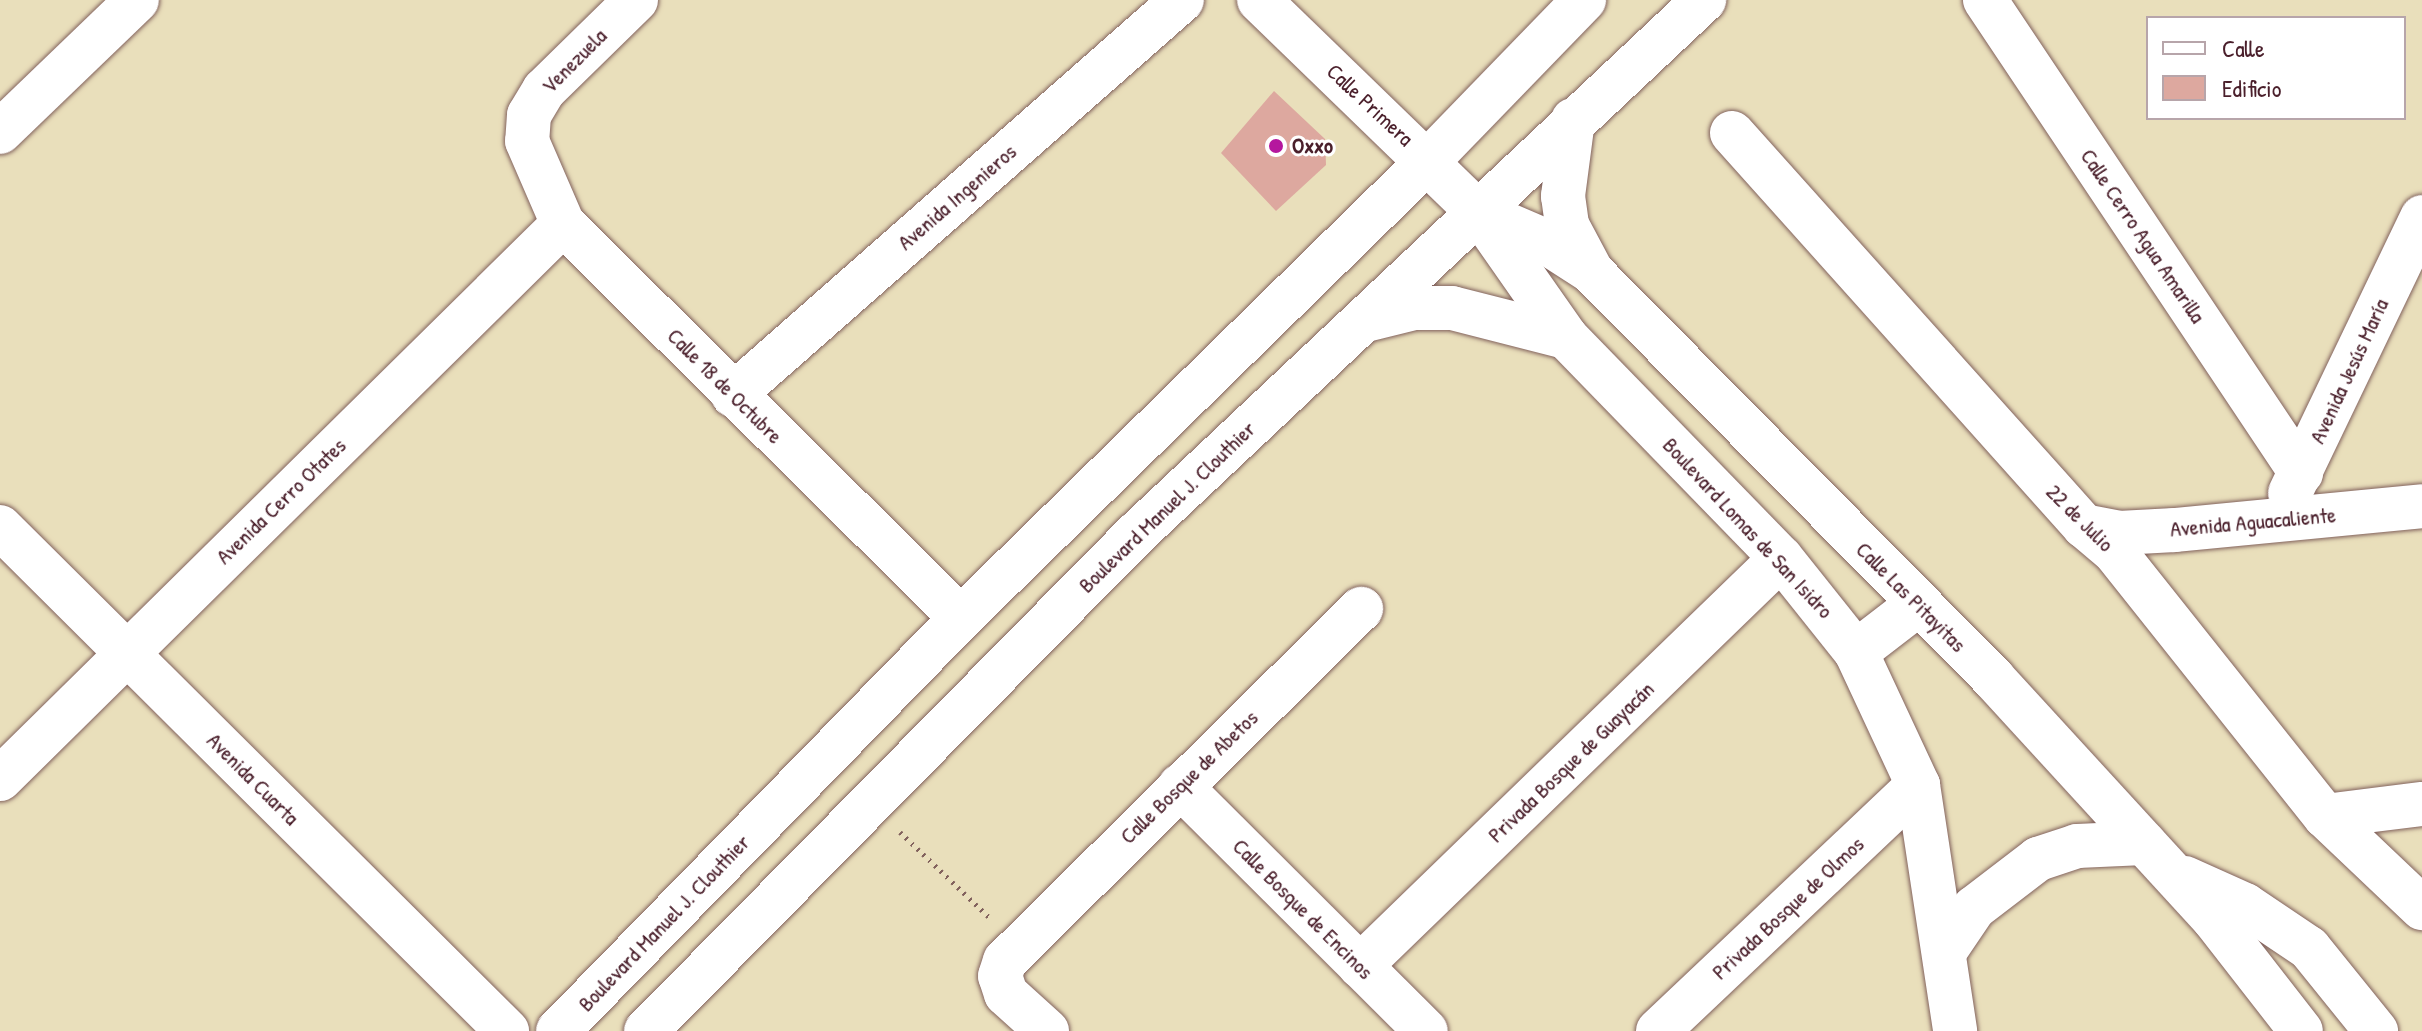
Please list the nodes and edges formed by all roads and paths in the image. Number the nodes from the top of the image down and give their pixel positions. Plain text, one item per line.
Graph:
1 (137, 0) edge
2 (636, 0) edge
3 (1182, 0) edge
4 (1259, 0) edge
5 (1584, 0) edge
6 (1704, 0) edge
7 (1985, 0) edge
8 (1573, 120) junction
9 (526, 130) joint
10 (0, 132) edge
11 (1732, 133) dead end
12 (1429, 160) junction
13 (1478, 212) junction
14 (2422, 217) edge
15 (563, 224) junction
16 (1592, 272) junction
17 (1366, 320) junction
18 (1566, 337) junction
19 (733, 395) junction
20 (2301, 473) junction
21 (2422, 506) edge
22 (2273, 523) junction
23 (2084, 526) junction
24 (0, 527) edge
25 (1781, 558) junction
26 (1917, 605) junction
27 (1361, 609) dead end
28 (961, 618) junction
29 (1856, 652) junction
30 (126, 653) junction
31 (0, 779) edge
32 (1918, 785) junction
33 (1180, 786) junction
34 (869, 803) junction
35 (2422, 804) edge
36 (2325, 816) junction
37 (2158, 858) junction
38 (2422, 908) edge
39 (1018, 944) junction
40 (1945, 951) junction
41 (1360, 966) junction
42 (507, 1031) edge
43 (558, 1031) edge
44 (646, 1031) edge
45 (1047, 1031) edge
46 (1426, 1031) edge
47 (1658, 1031) edge
48 (1955, 1031) edge
49 (2301, 1031) edge
50 (2376, 1031) edge

1 - 10 street
2 - 9 street, Venezuela
3 - 19 street, Avenida Ingenieros
4 - 12 street, Calle Primera
5 - 12 street, Boulevard Manuel J. Clouthier
6 - 8 street, Boulevard Manuel J. Clouthier
7 - 20 street, Calle Cerro Agua Amarilla
8 - 13 street, Boulevard Manuel J. Clouthier
8 - 16 street
9 - 15 street, Calle 18 de Octubre
11 - 23 street, 22 de Julio
12 - 13 street, Calle Primera
12 - 28 street, Boulevard Manuel J. Clouthier
13 - 16 street, Calle Las Pitayitas
13 - 17 street, Boulevard Manuel J. Clouthier
13 - 18 street, Boulevard Lomas de San Isidro
14 - 20 street, Avenida Jesús María
15 - 19 street, Calle 18 de Octubre
15 - 30 street, Avenida Cerro Otates
16 - 26 street, Calle Las Pitayitas
17 - 18 street
17 - 34 street, Boulevard Manuel J. Clouthier
18 - 25 street, Boulevard Lomas de San Isidro
19 - 28 street, Calle 18 de Octubre
20 - 22 street, Avenida Jesús María
21 - 22 street, Avenida Aguacaliente
22 - 23 street, Avenida Aguacaliente
23 - 36 street, 22 de Julio
24 - 30 street, Avenida Cuarta
25 - 29 street, Boulevard Lomas de San Isidro
25 - 41 street, Privada Bosque de Guayacán
26 - 29 street
26 - 37 street, Calle Las Pitayitas
27 - 33 street, Calle Bosque de Abetos
28 - 43 street, Boulevard Manuel J. Clouthier
29 - 32 street, Boulevard Lomas de San Isidro
30 - 31 street, Avenida Cerro Otates
30 - 42 street, Avenida Cuarta
32 - 40 street, Boulevard Lomas de San Isidro
32 - 47 street, Privada Bosque de Olmos
33 - 39 street, Calle Bosque de Abetos
33 - 41 street, Calle Bosque de Encinos
34 - 39 path
34 - 44 street, Boulevard Manuel J. Clouthier
35 - 36 street
36 - 38 street, 22 de Julio
37 - 40 street
37 - 49 street, Calle Las Pitayitas
37 - 50 street
39 - 45 street
40 - 48 street, Boulevard Lomas de San Isidro
41 - 46 street, Calle Bosque de Encinos

